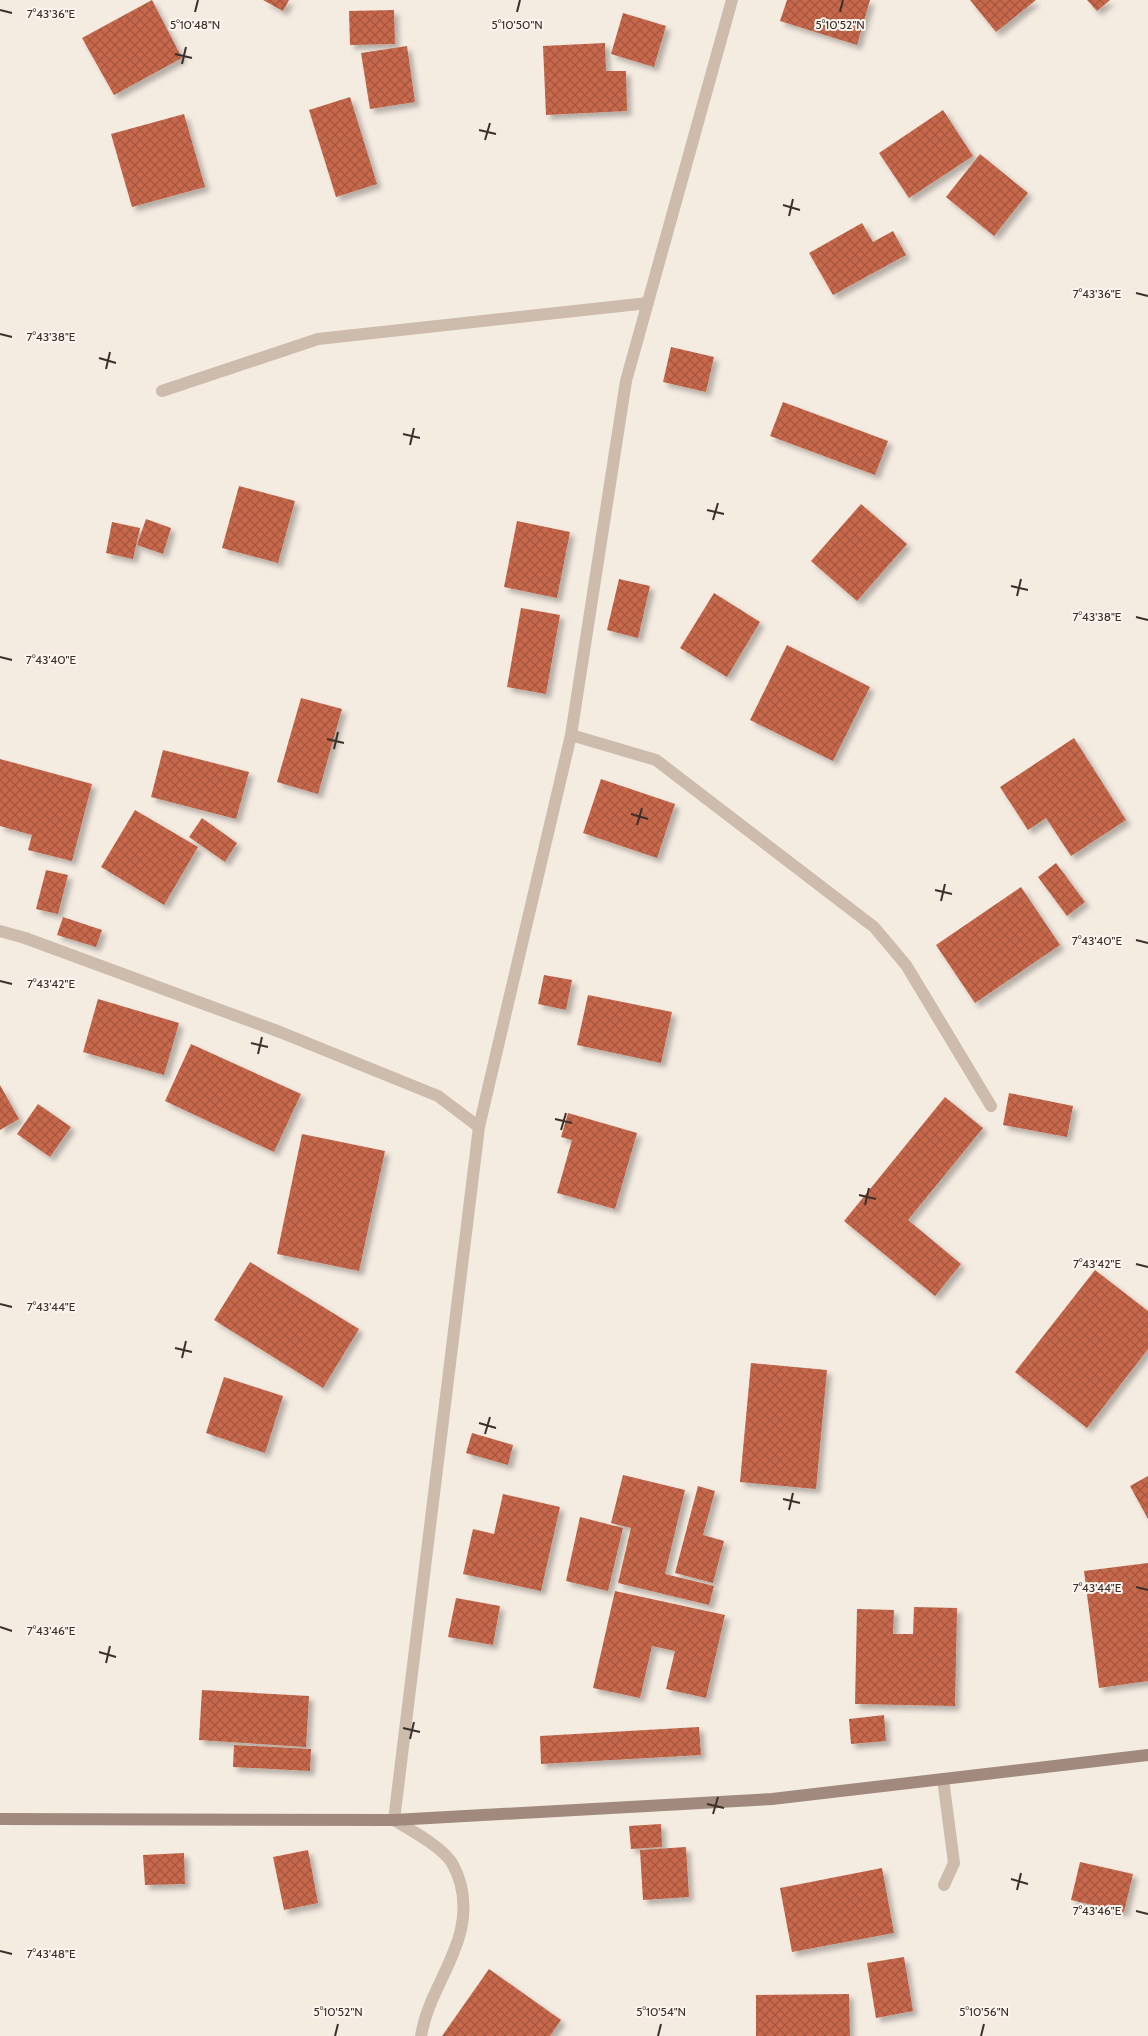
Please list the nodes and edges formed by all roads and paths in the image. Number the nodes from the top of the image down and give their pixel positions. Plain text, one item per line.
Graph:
1 (732, 0) edge
2 (648, 303) junction
3 (162, 391) dead end
4 (571, 736) junction
5 (0, 931) edge
6 (990, 1106) dead end
7 (480, 1127) junction
8 (1148, 1756) edge
9 (943, 1779) junction
10 (0, 1819) edge
11 (394, 1820) junction
12 (944, 1885) dead end
13 (421, 2036) edge

1 - 2 street
2 - 3 street
2 - 4 street
4 - 6 street
4 - 7 street
5 - 7 street
7 - 11 street
8 - 9 street
9 - 11 street
9 - 12 street
10 - 11 street
11 - 13 street

